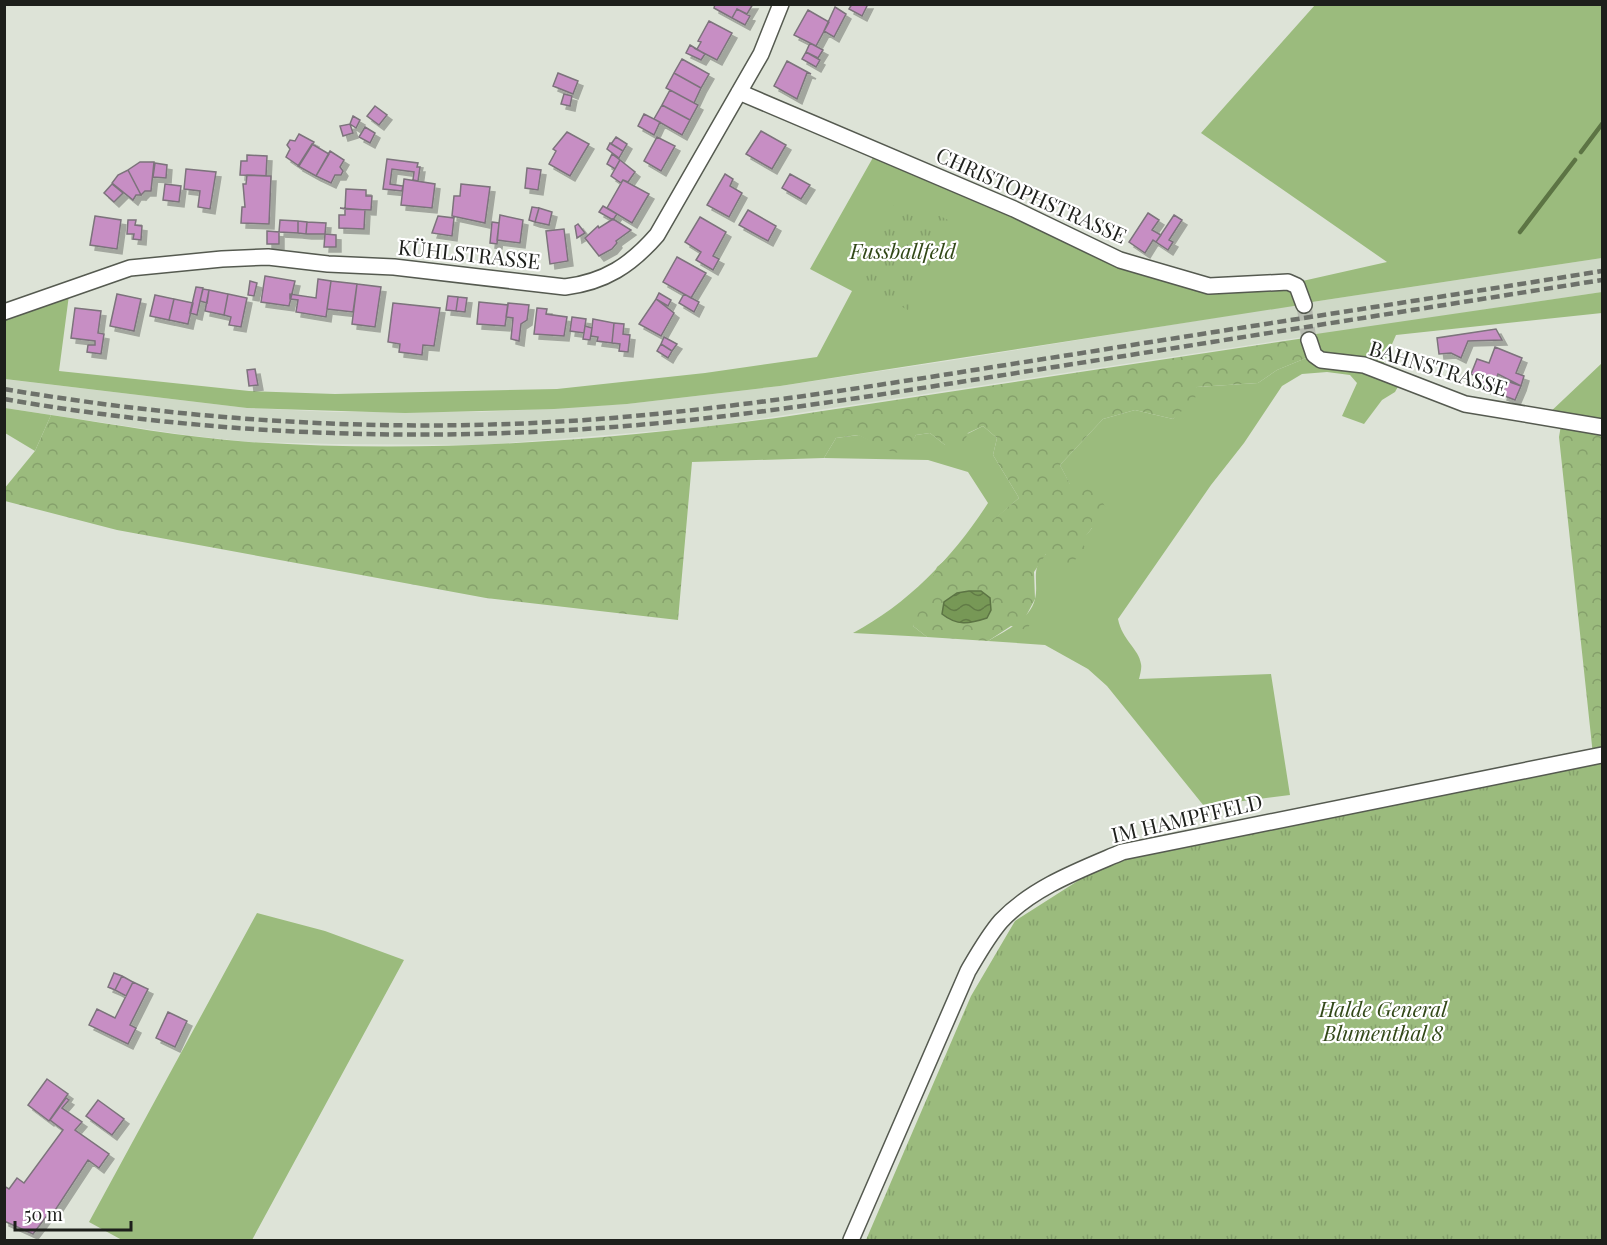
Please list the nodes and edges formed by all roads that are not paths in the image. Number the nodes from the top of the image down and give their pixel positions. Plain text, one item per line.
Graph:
1 (782, 4) edge
2 (740, 92) junction
3 (1304, 305) tunnel mouth
4 (4, 312) edge
5 (1309, 340) tunnel mouth
6 (1602, 427) edge
7 (1602, 755) edge
8 (851, 1240) edge

1 - 2 street, KÜHLSTRASSE
2 - 3 street, CHRISTOPHSTRASSE
2 - 4 street, KÜHLSTRASSE
5 - 6 street, BAHNSTRASSE
7 - 8 street, IM HAMPFFELD

